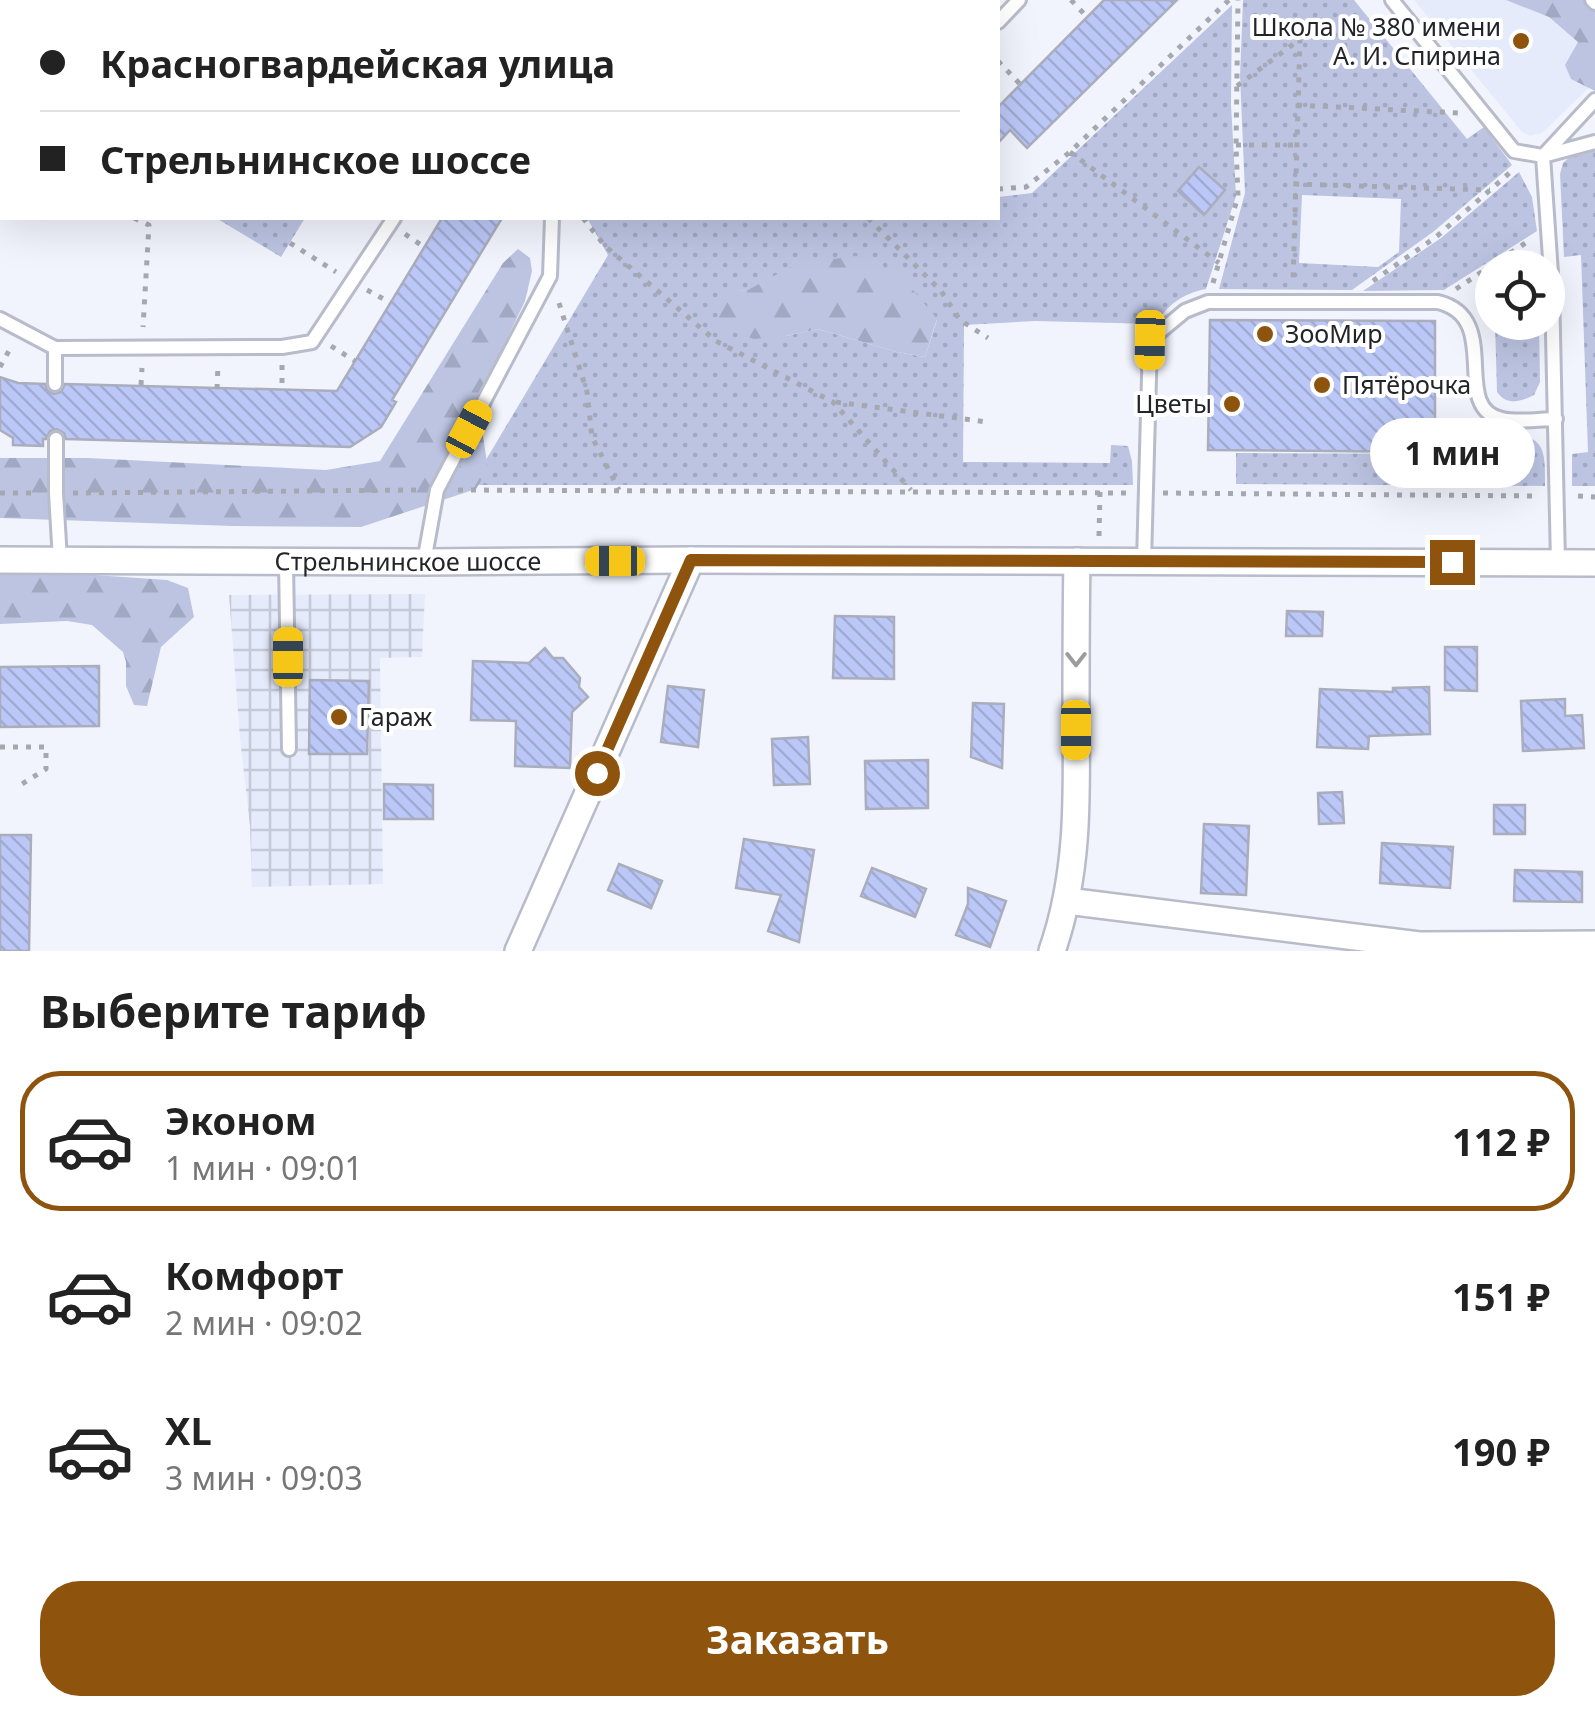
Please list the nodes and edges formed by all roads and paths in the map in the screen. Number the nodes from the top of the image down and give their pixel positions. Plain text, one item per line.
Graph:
1 (1019, 0) edge
2 (1071, 0) edge
3 (1229, 0) edge
4 (1238, 0) edge
5 (1392, 0) edge
6 (1087, 17) dead end
7 (1000, 20) edge
8 (1000, 62) edge
9 (1020, 84) dead end
10 (1237, 86) junction
11 (1595, 100) edge
12 (1296, 105) junction
13 (1484, 114) junction
14 (1595, 142) edge
15 (1236, 145) junction
16 (1295, 145) junction
17 (1070, 152) junction
18 (1543, 156) junction
19 (1294, 184) junction
20 (1000, 189) edge
21 (1490, 190) junction
22 (138, 220) edge
23 (155, 220) edge
24 (393, 220) edge
25 (552, 220) edge
26 (585, 220) edge
27 (870, 220) edge
28 (149, 226) junction
29 (1550, 227) junction
30 (290, 243) dead end
31 (550, 276) junction
32 (352, 282) junction
33 (1292, 301) junction
34 (1344, 301) junction
35 (1438, 302) junction
36 (0, 319) edge
37 (988, 338) dead end
38 (55, 348) junction
39 (142, 348) junction
40 (55, 384) dead end
41 (834, 402) junction
42 (1556, 419) junction
43 (987, 422) dead end
44 (56, 439) dead end
45 (437, 490) junction
46 (619, 490) junction
47 (912, 492) junction
48 (0, 493) edge
49 (56, 493) junction
50 (1147, 493) junction
51 (1557, 496) junction
52 (1595, 497) edge
53 (0, 560) edge
54 (60, 560) junction
55 (691, 560) junction
56 (1077, 561) junction
57 (286, 562) junction
58 (424, 562) junction
59 (1144, 562) junction
60 (1558, 563) junction
61 (1595, 563) edge
62 (0, 747) edge
63 (289, 748) dead end
64 (17, 786) dead end
65 (1067, 901) junction
66 (1595, 944) edge
67 (518, 951) edge
68 (1052, 951) edge

1 - 7 lane
2 - 6 path
3 - 17 path
4 - 10 path
5 - 13 lane
8 - 9 path
10 - 12 path
10 - 15 path
11 - 18 lane
12 - 13 path
12 - 16 path
13 - 18 lane
14 - 18 lane
15 - 16 path
15 - 17 path
16 - 19 path
17 - 20 path
18 - 21 path
18 - 29 lane
19 - 21 path
19 - 33 path
21 - 34 path
22 - 28 path
23 - 28 path
24 - 32 lane
25 - 31 lane
26 - 41 path
27 - 37 path
28 - 39 path
29 - 35 path
29 - 42 lane
30 - 32 path
31 - 45 lane
31 - 46 path
32 - 39 lane
33 - 34 lane
33 - 50 lane
34 - 35 lane
35 - 42 lane
36 - 38 lane
38 - 39 lane
38 - 40 lane
41 - 43 path
41 - 47 path
42 - 51 lane
44 - 49 lane
45 - 46 path
45 - 49 path
45 - 58 lane
46 - 47 path
47 - 50 path
48 - 49 path
49 - 54 lane
50 - 51 path
50 - 59 lane
51 - 52 path
51 - 60 lane
53 - 54 street, Стрельнинское шоссе
54 - 57 street, Стрельнинское шоссе
55 - 56 street, Стрельнинское шоссе
55 - 58 street, Стрельнинское шоссе
55 - 67 street
56 - 59 street, Стрельнинское шоссе
56 -> 65 street
57 - 58 street, Стрельнинское шоссе
57 - 63 lane
59 - 60 street, Стрельнинское шоссе
60 - 61 street, Стрельнинское шоссе
62 - 64 path
65 - 66 street
65 - 68 street

